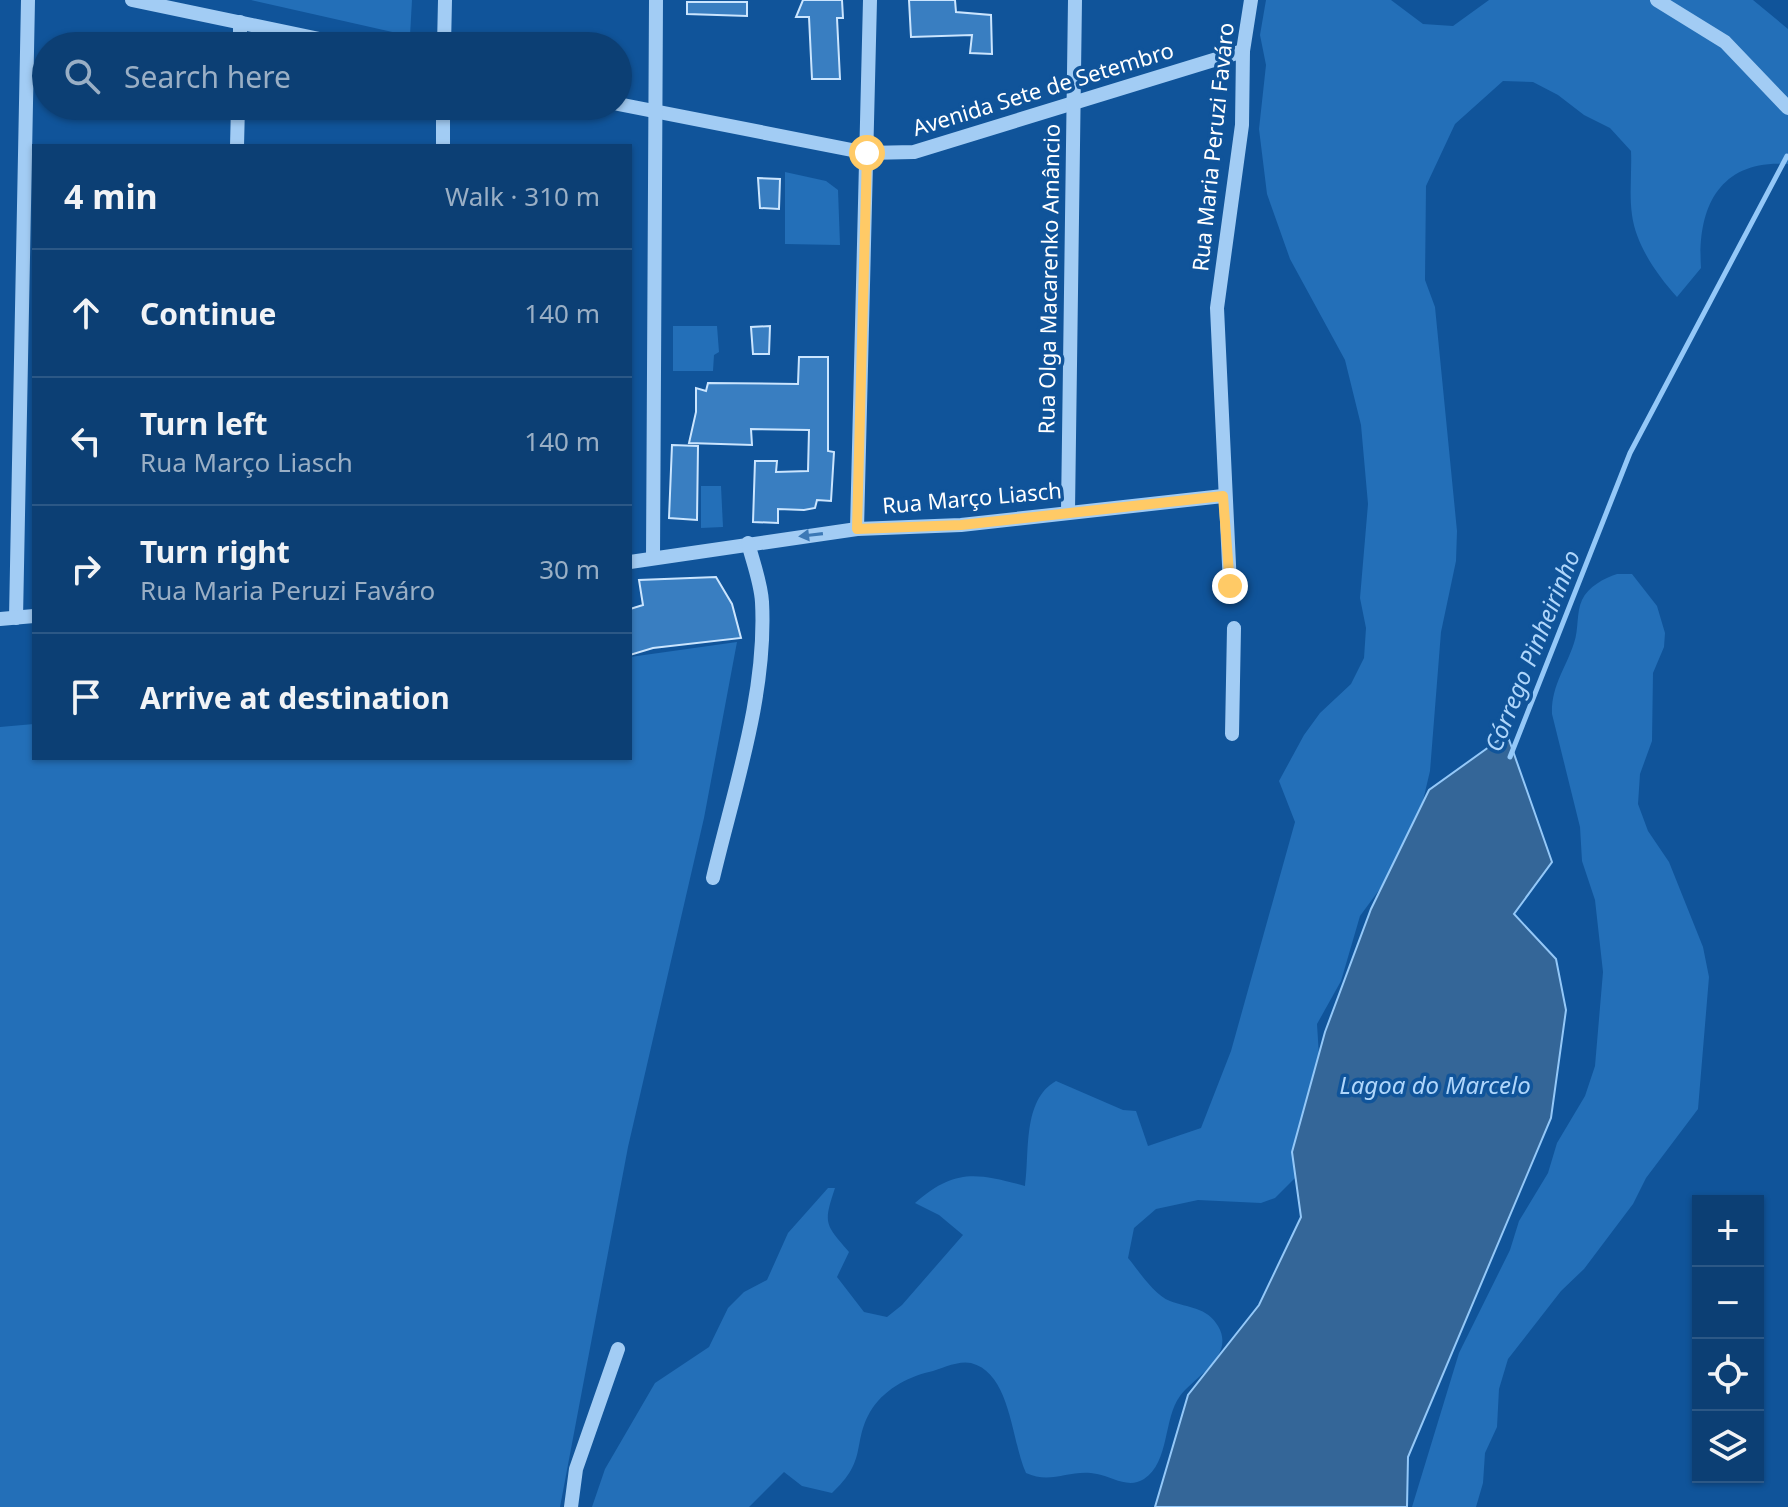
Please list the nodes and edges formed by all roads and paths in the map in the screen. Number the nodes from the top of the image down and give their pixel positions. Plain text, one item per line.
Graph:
1 (28, 0) edge
2 (132, 0) edge
3 (445, 0) edge
4 (656, 0) edge
5 (870, 0) edge
6 (1075, 0) edge
7 (1251, 0) edge
8 (1657, 0) edge
9 (240, 22) junction
10 (240, 32) edge
11 (287, 32) edge
12 (444, 32) edge
13 (1243, 51) junction
14 (1073, 106) junction
15 (632, 107) edge
16 (1788, 108) edge
17 (655, 111) junction
18 (238, 120) edge
19 (443, 120) edge
20 (237, 144) edge
21 (443, 144) edge
22 (867, 153) junction
23 (1223, 496) junction
24 (1068, 511) junction
25 (857, 529) junction
26 (748, 543) junction
27 (653, 558) junction
28 (632, 562) edge
29 (1230, 586) dead end
30 (32, 616) edge
31 (16, 618) junction
32 (0, 619) edge
33 (1234, 628) dead end
34 (1232, 734) dead end
35 (713, 878) dead end
36 (618, 1349) dead end
37 (571, 1507) edge

1 - 31 street
2 - 9 street
3 - 12 street
4 - 17 street
5 - 22 street
6 - 14 street, Rua Olga Macarenko Amâncio
7 - 13 street, Rua Maria Peruzi Faváro
8 - 16 street
9 - 10 street
9 - 11 street
13 - 14 street, Avenida Sete de Setembro
13 - 23 street, Rua Maria Peruzi Faváro
14 - 22 street, Avenida Sete de Setembro
14 - 24 street, Rua Olga Macarenko Amâncio
15 - 17 street, Avenida Sete de Setembro
17 - 22 street, Avenida Sete de Setembro
17 - 27 street
18 - 20 street
19 - 21 street
22 - 25 street
23 - 24 street, Rua Março Liasch
23 - 29 street, Rua Maria Peruzi Faváro
24 - 25 street, Rua Março Liasch
25 -> 26 street, Rua Março Liasch
26 - 27 street, Rua Março Liasch
26 - 35 street
27 - 28 street, Rua Março Liasch
30 - 31 street
31 - 32 street
33 - 34 street
36 - 37 street

